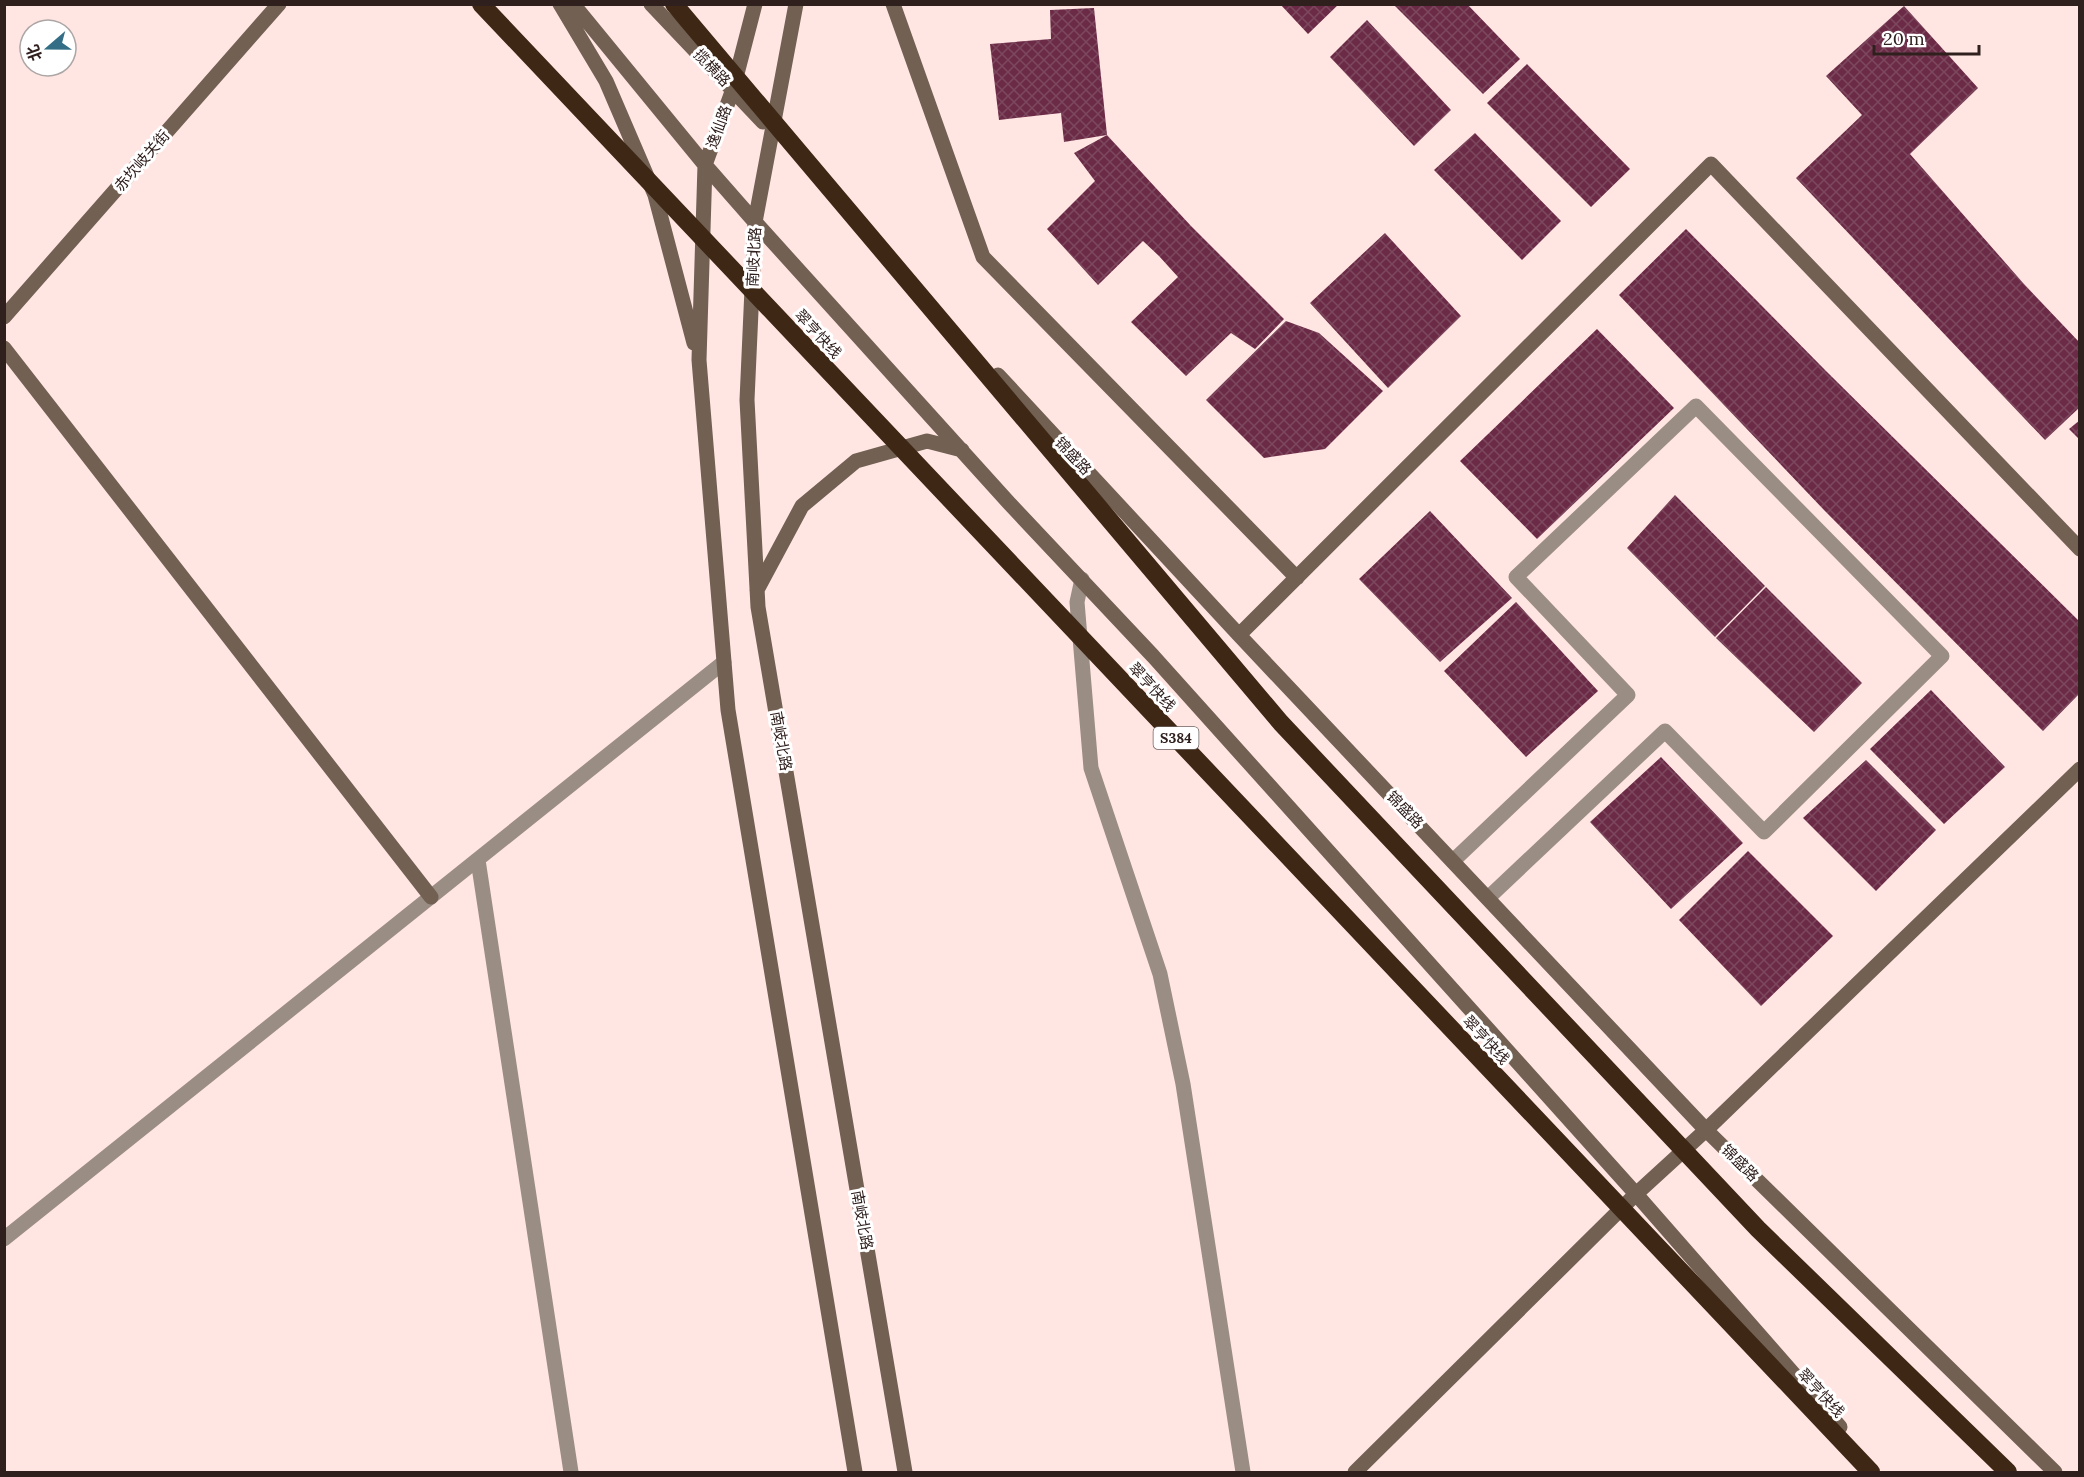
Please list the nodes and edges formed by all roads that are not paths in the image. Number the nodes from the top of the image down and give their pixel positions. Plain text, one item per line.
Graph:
1 (279, 4) edge
2 (481, 4) edge
3 (560, 4) edge
4 (573, 4) edge
5 (651, 4) edge
6 (674, 4) edge
7 (754, 4) edge
8 (796, 4) edge
9 (893, 4) edge
10 (733, 89) junction
11 (772, 132) junction
12 (705, 165) junction
13 (755, 222) junction
14 (4, 317) edge
15 (4, 348) edge
16 (699, 360) junction
17 (962, 450) junction
18 (2079, 549) edge
19 (1297, 578) junction
20 (1082, 579) junction
21 (757, 590) junction
22 (1239, 635) junction
23 (724, 662) junction
24 (2079, 769) edge
25 (478, 860) junction
26 (1453, 861) junction
27 (431, 897) junction
28 (1488, 898) junction
29 (1706, 1130) junction
30 (1636, 1194) junction
31 (4, 1239) edge
32 (570, 1473) edge
33 (855, 1473) edge
34 (905, 1473) edge
35 (1243, 1473) edge
36 (1355, 1473) edge
37 (1871, 1473) edge
38 (1880, 1473) edge
39 (2008, 1473) edge
40 (2055, 1473) edge

1 - 14 main road, 赤坎岐关街
2 - 37 highway, 翠亨快线 / S384, bridge
3 - 16 main road
4 - 12 main road
5 - 10 main road, 揽横路
6 - 39 highway, bridge
7 - 10 main road
8 - 11 main road, 南岐北路
9 - 19 main road
10 - 11 main road, 揽横路
10 - 12 main road, 逸仙路
11 - 13 main road, 南岐北路
11 - 22 main road, 锦盛路
12 - 13 main road
12 - 16 main road
13 - 17 main road
13 - 21 main road, 南岐北路
15 - 27 main road
16 - 23 main road
17 - 20 main road
17 - 21 main road
18 - 19 main road
19 - 22 main road
20 - 30 main road
20 - 35 street
21 - 34 main road, 南岐北路
22 - 26 main road, 锦盛路
23 - 25 street
23 - 33 main road
24 - 29 main road
25 - 27 street
25 - 32 street
26 - 28 main road, 锦盛路
26 - 28 street
27 - 31 street
28 - 29 main road, 锦盛路
29 - 30 main road
29 - 40 main road, 锦盛路
30 - 36 main road
30 - 38 main road

